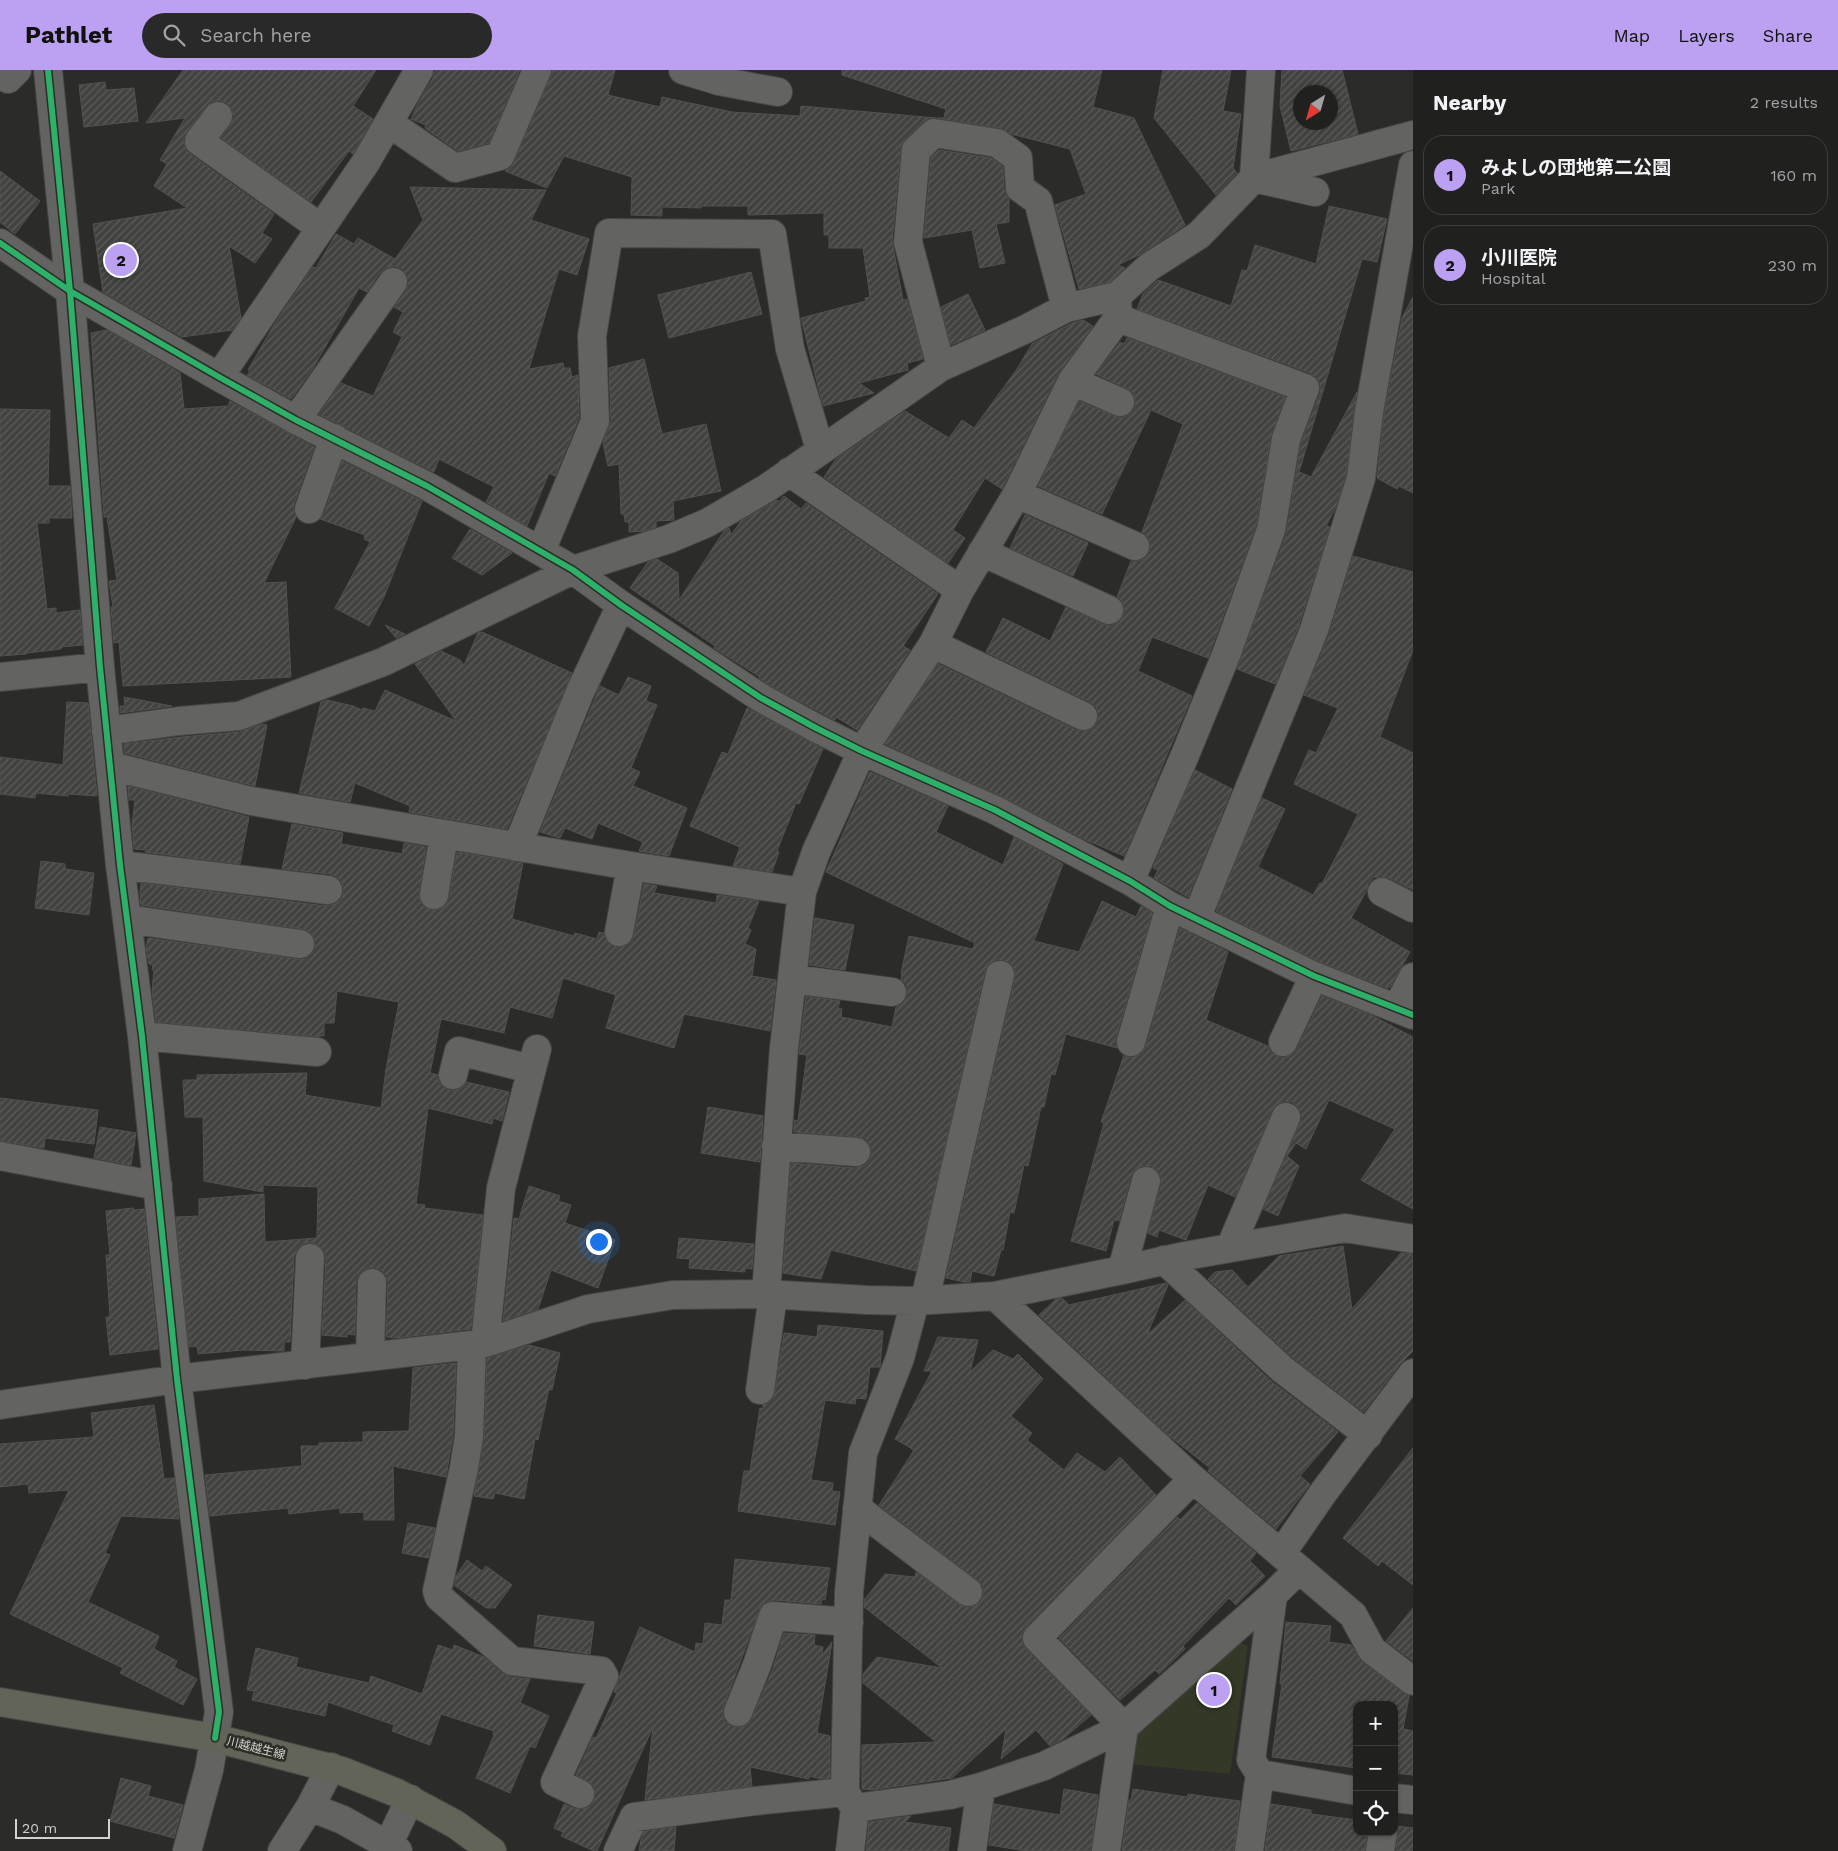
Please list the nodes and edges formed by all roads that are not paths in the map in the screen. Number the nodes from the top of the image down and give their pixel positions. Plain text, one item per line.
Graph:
1 (17, 70) edge
2 (48, 70) edge
3 (419, 70) edge
4 (536, 70) edge
5 (683, 70) edge
6 (1261, 70) edge
7 (0, 73) edge
8 (721, 76) edge
9 (778, 92) dead end
10 (218, 116) dead end
11 (389, 123) junction
12 (1413, 135) edge
13 (1413, 165) edge
14 (1254, 178) junction
15 (1314, 192) dead end
16 (321, 228) junction
17 (0, 242) edge
18 (393, 282) dead end
19 (70, 291) junction
20 (1117, 307) junction
21 (1066, 308) junction
22 (940, 366) junction
23 (219, 377) junction
24 (1072, 381) junction
25 (1120, 402) dead end
26 (296, 420) junction
27 (334, 438) junction
28 (820, 449) junction
29 (789, 472) junction
30 (1017, 494) junction
31 (309, 509) dead end
32 (1135, 546) dead end
33 (541, 551) junction
34 (982, 552) junction
35 (573, 570) junction
36 (960, 590) junction
37 (622, 605) junction
38 (1109, 610) dead end
39 (933, 644) junction
40 (100, 667) junction
41 (0, 676) edge
42 (1083, 716) dead end
43 (106, 731) junction
44 (862, 751) junction
45 (111, 766) junction
46 (444, 835) junction
47 (518, 847) junction
48 (120, 865) junction
49 (632, 866) junction
50 (1130, 881) junction
51 (328, 890) dead end
52 (802, 892) junction
53 (1382, 892) dead end
54 (434, 895) dead end
55 (1170, 906) junction
56 (1413, 908) edge
57 (127, 919) junction
58 (1196, 919) junction
59 (619, 932) dead end
60 (300, 944) dead end
61 (1000, 975) dead end
62 (1314, 976) junction
63 (1413, 977) edge
64 (793, 979) junction
65 (892, 992) dead end
66 (1405, 1011) edge
67 (142, 1036) junction
68 (1131, 1042) dead end
69 (1282, 1042) dead end
70 (317, 1052) dead end
71 (454, 1076) dead end
72 (1286, 1118) dead end
73 (776, 1146) junction
74 (856, 1152) dead end
75 (0, 1156) edge
76 (1146, 1181) dead end
77 (158, 1186) junction
78 (1413, 1239) edge
79 (1230, 1248) junction
80 (310, 1258) dead end
81 (1164, 1260) junction
82 (1122, 1270) junction
83 (372, 1283) dead end
84 (769, 1295) junction
85 (995, 1296) junction
86 (920, 1300) junction
87 (479, 1344) junction
88 (370, 1357) junction
89 (305, 1365) junction
90 (1413, 1373) edge
91 (177, 1379) junction
92 (760, 1390) dead end
93 (0, 1405) edge
94 (1368, 1435) junction
95 (1193, 1479) junction
96 (857, 1508) junction
97 (1290, 1561) junction
98 (968, 1592) dead end
99 (1274, 1594) junction
100 (848, 1622) junction
101 (1413, 1681) edge
102 (0, 1702) edge
103 (738, 1712) dead end
104 (1124, 1727) junction
105 (215, 1738) junction
106 (331, 1767) junction
107 (1260, 1774) junction
108 (980, 1787) junction
109 (1353, 1791) edge
110 (580, 1794) dead end
111 (1398, 1798) edge
112 (410, 1799) junction
113 (850, 1800) junction
114 (1413, 1800) edge
115 (310, 1807) junction
116 (1382, 1836) edge
117 (393, 1848) edge
118 (187, 1851) edge
119 (282, 1851) edge
120 (492, 1851) edge
121 (618, 1851) edge
122 (850, 1851) edge
123 (972, 1851) edge
124 (1106, 1851) edge
125 (1249, 1851) edge
126 (1380, 1851) edge

1 - 7 street
2 - 19 street
3 - 11 street
4 - 11 street
5 - 8 street
6 - 14 street
8 - 9 street
10 - 16 street
11 - 16 street
12 - 14 street
13 - 58 street
14 - 15 street
14 - 20 street
16 - 23 street
17 - 19 street
18 - 26 street
19 - 23 street
19 - 40 street
20 - 21 street
20 - 24 street
20 - 50 street
21 - 22 street
21 - 22 street
22 - 28 street
23 - 26 street
24 - 25 street
24 - 30 street
26 - 27 street
27 - 31 street
27 - 33 street
28 - 29 street
28 - 33 street
29 - 35 street
29 - 36 street
30 - 32 street
30 - 34 street
33 - 35 street
34 - 36 street
34 - 38 street
35 - 37 street
35 - 43 street
36 - 39 street
37 - 44 street
37 - 47 street
39 - 42 street
39 - 44 street
40 - 41 street
40 - 43 street
43 - 45 street
44 - 50 street
44 - 52 street
45 - 46 street
45 - 48 street
46 - 47 street
46 - 54 street
47 - 49 street
48 - 51 street
48 - 57 street
49 - 52 street
49 - 59 street
50 - 55 street
52 - 64 street
53 - 56 street
55 - 58 street
55 - 68 street
57 - 60 street
57 - 67 street
58 - 62 street
61 - 86 street
62 - 66 street
62 - 69 street
63 - 66 street
64 - 65 street
64 - 73 street
67 - 70 street
67 - 77 street
71 - 87 street
72 - 79 street
73 - 74 street
73 - 84 street
75 - 77 street
76 - 82 street
77 - 91 street
78 - 79 street
79 - 81 street
80 - 89 street
81 - 82 street
81 - 94 street
82 - 85 street
83 - 88 street
84 - 86 street
84 - 87 street
84 - 92 street
85 - 86 street
85 - 95 street
86 - 96 street
87 - 88 street
87 - 110 street
88 - 89 street
89 - 91 street
90 - 94 street
91 - 93 street
91 - 105 street
94 - 97 street
95 - 97 street
95 - 104 street
96 - 98 street
96 - 100 street
97 - 99 street
97 - 101 street
99 - 104 street
99 - 107 street
100 - 103 street
100 - 113 street
102 - 105 main road, 川越越生線
104 - 108 street
104 - 124 street
105 - 106 main road, 川越越生線
105 - 118 street
106 - 112 main road, 川越越生線
106 - 115 street
107 - 109 street
107 - 125 street
108 - 113 street
108 - 123 street
111 - 114 street
112 - 117 street
112 - 120 main road, 川越越生線
113 - 121 street
113 - 122 street
115 - 117 street
115 - 119 street
116 - 126 street

